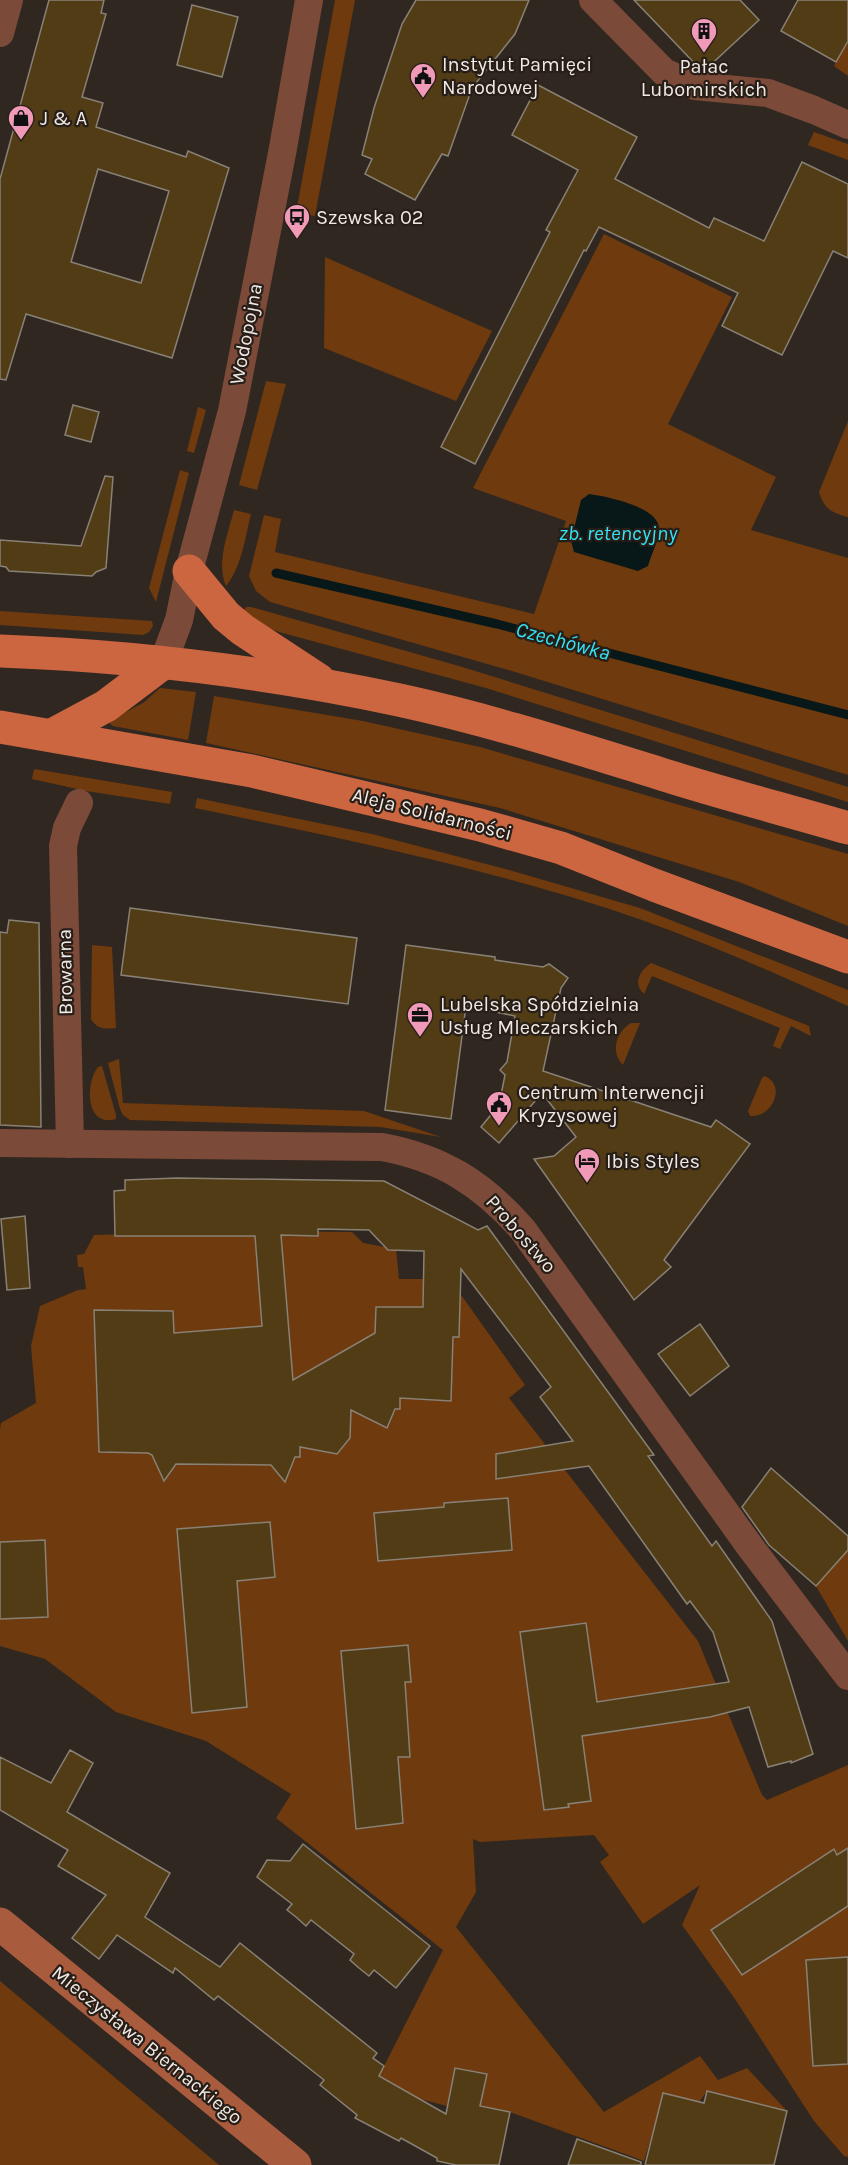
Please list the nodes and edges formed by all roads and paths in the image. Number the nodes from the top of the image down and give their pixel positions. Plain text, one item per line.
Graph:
1 (9, 0) edge
2 (309, 0) edge
3 (593, 0) edge
4 (0, 33) edge
5 (848, 125) edge
6 (189, 571) junction
7 (0, 651) edge
8 (164, 663) junction
9 (328, 686) junction
10 (0, 727) edge
11 (52, 735) junction
12 (79, 803) dead end
13 (848, 828) edge
14 (848, 957) edge
15 (0, 1143) edge
16 (70, 1144) junction
17 (848, 1676) edge
18 (0, 1924) edge
19 (295, 2165) edge

1 - 4 street
2 - 6 street, Wodopojna
3 - 5 street
6 - 8 street, Wodopojna
6 - 9 main road
7 - 8 main road
8 - 9 main road
8 - 11 main road
9 - 13 main road
10 - 11 main road, Aleja Solidarności
11 - 14 main road, Aleja Solidarności
12 - 16 street, Browarna
15 - 16 street, Probostwo
16 - 17 street, Probostwo
18 - 19 street, Mieczysława Biernackiego

